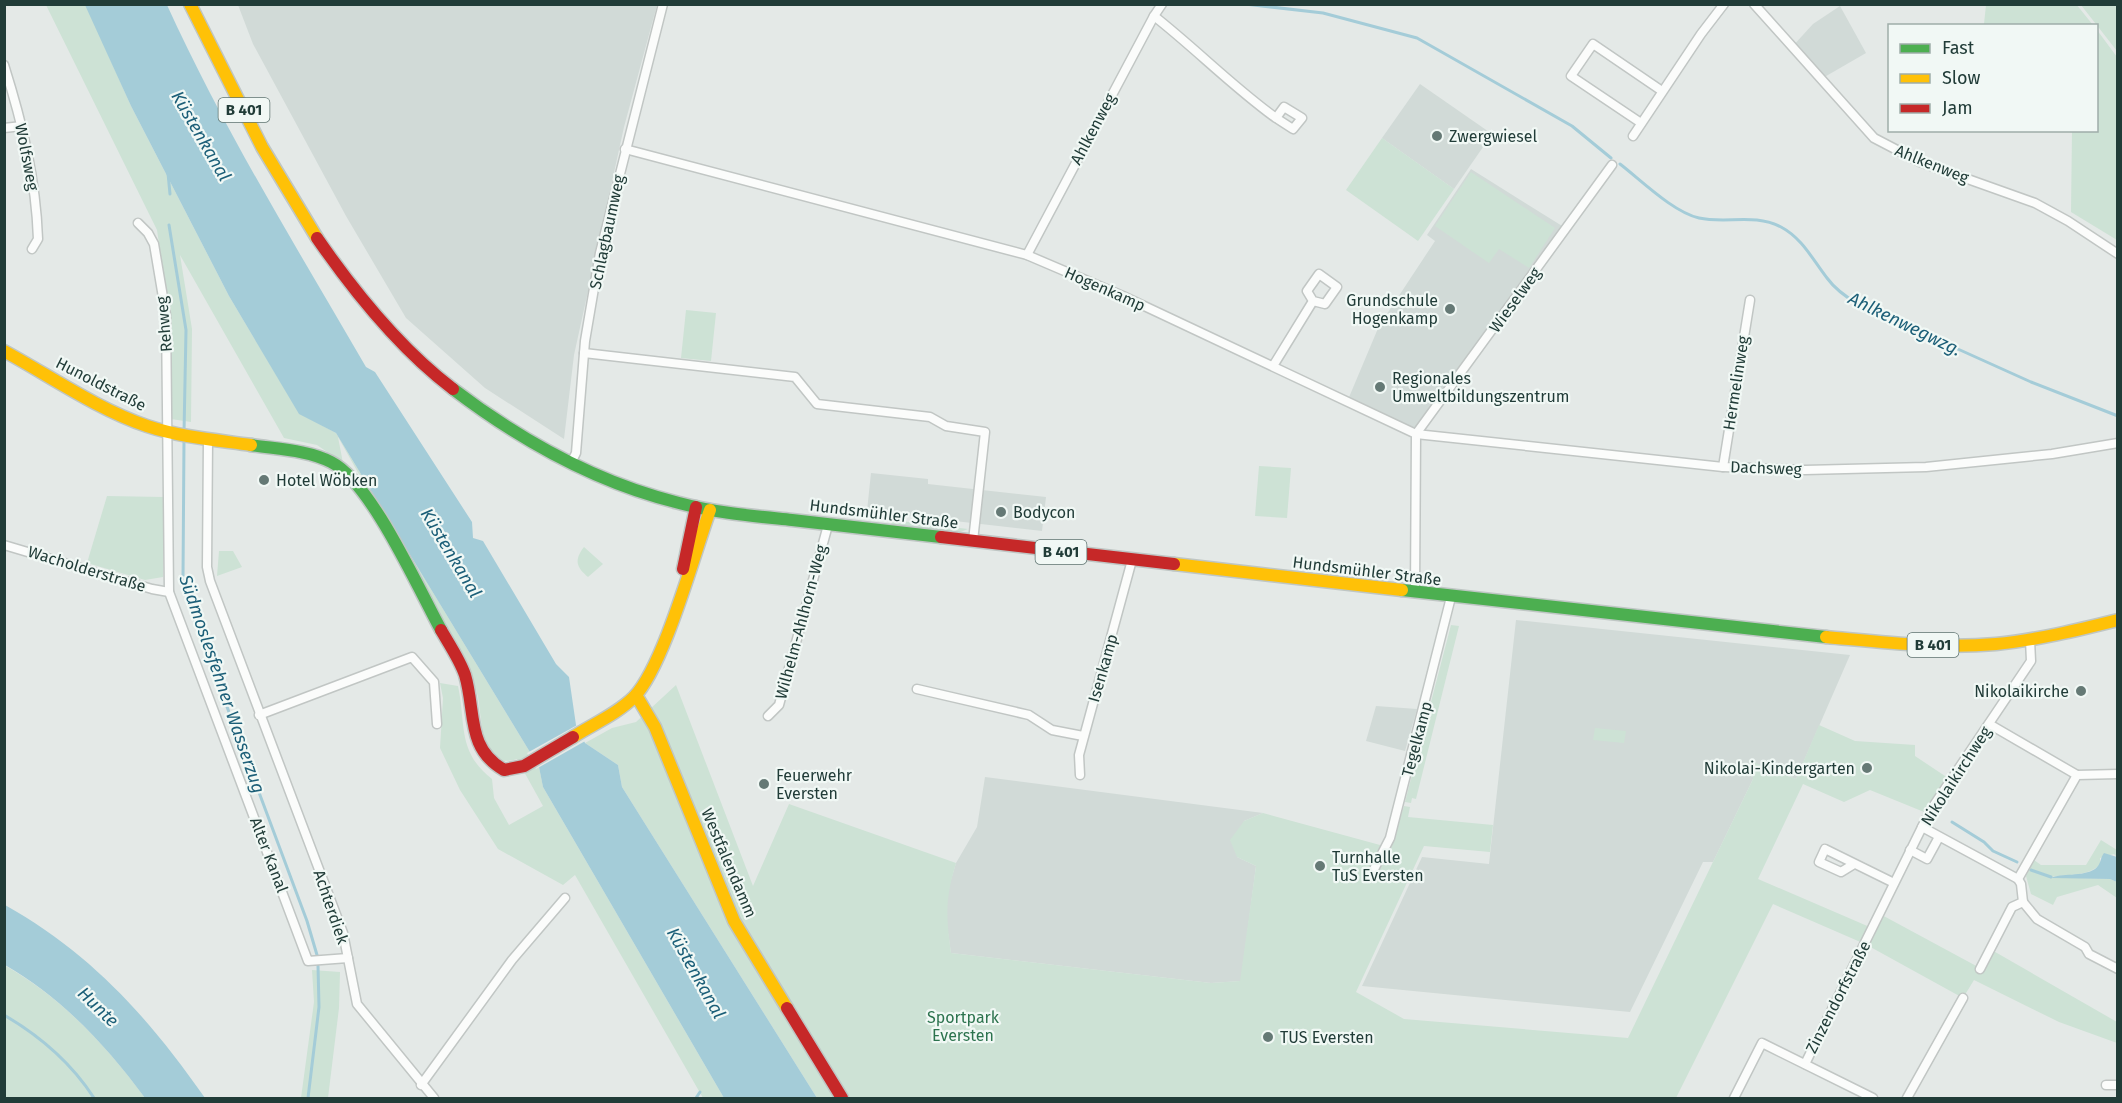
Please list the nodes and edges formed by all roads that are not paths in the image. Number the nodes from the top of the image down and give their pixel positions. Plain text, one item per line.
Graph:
1 (190, 4) edge
2 (663, 4) edge
3 (1162, 4) edge
4 (1724, 4) edge
5 (1754, 4) edge
6 (1154, 16) junction
7 (4, 65) edge
8 (1662, 91) junction
9 (1276, 118) dead end
10 (1641, 123) junction
11 (22, 126) junction
12 (4, 128) edge
13 (1633, 136) dead end
14 (626, 149) junction
15 (1612, 165) dead end
16 (138, 224) dead end
17 (32, 249) dead end
18 (2118, 254) edge
19 (1027, 255) junction
20 (1750, 300) dead end
21 (1313, 301) dead end
22 (4, 351) edge
23 (584, 353) junction
24 (1273, 366) junction
25 (1416, 434) junction
26 (181, 435) junction
27 (208, 440) junction
28 (2118, 443) edge
29 (571, 463) junction
30 (1723, 467) junction
31 (696, 507) junction
32 (710, 510) junction
33 (828, 525) junction
34 (973, 541) junction
35 (4, 545) edge
36 (1132, 560) junction
37 (169, 592) junction
38 (1415, 593) junction
39 (1451, 597) junction
40 (678, 603) junction
41 (2118, 620) edge
42 (2030, 640) junction
43 (918, 689) dead end
44 (636, 695) junction
45 (260, 715) junction
46 (768, 716) dead end
47 (437, 724) dead end
48 (1989, 724) junction
49 (1083, 736) junction
50 (2118, 774) edge
51 (2077, 775) junction
52 (1080, 776) dead end
53 (1922, 827) junction
54 (1939, 837) junction
55 (1910, 850) junction
56 (1854, 864) dead end
57 (1370, 877) dead end
58 (2018, 879) junction
59 (1894, 883) junction
60 (565, 898) dead end
61 (2023, 902) junction
62 (1872, 928) joint
63 (348, 958) junction
64 (1980, 969) dead end
65 (2118, 969) edge
66 (1964, 998) dead end
67 (1805, 1064) junction
68 (421, 1085) junction
69 (2106, 1085) dead end
70 (2118, 1085) edge
71 (434, 1098) edge
72 (842, 1098) edge
73 (1734, 1098) edge
74 (1873, 1098) edge
75 (1907, 1098) edge

1 - 29 main road, B 401
2 - 14 street, Schlagbaumweg
3 - 6 street, Ahlkenweg
4 - 8 street
5 - 18 street, Ahlkenweg
6 - 9 street
6 - 19 street, Ahlkenweg
7 - 11 street, Wolfsweg
8 - 10 street
8 - 10 street
10 - 13 street
11 - 12 street
11 - 17 street, Wolfsweg
14 - 19 street, Hogenkamp
14 - 23 street, Schlagbaumweg
15 - 25 street, Wieselweg
16 - 26 street, Rehweg
19 - 24 street, Hogenkamp
20 - 30 street, Hermelinweg
21 - 24 street
22 - 26 main road, Hunoldstraße
23 - 29 street, Schlagbaumweg
23 - 34 street
24 - 25 street, Hogenkamp
25 - 30 street, Dachsweg
25 - 38 street
26 - 27 main road
26 - 37 street, Alter Kanal
27 - 44 main road
27 - 45 street, Achterdiek
28 - 30 street, Dachsweg
29 - 31 main road, B 401
31 - 32 main road, B 401
31 - 40 main road
32 - 33 main road, Hundsmühler Straße / B 401
32 - 40 main road
33 - 34 main road, Hundsmühler Straße / B 401
33 - 46 street, Wilhelm-Ahlhorn-Weg
34 - 36 main road, Hundsmühler Straße / B 401
35 - 37 street, Wacholderstraße
36 - 38 main road, Hundsmühler Straße / B 401
36 - 49 street, Isenkamp
37 - 63 street, Alter Kanal
38 - 39 main road, Hundsmühler Straße / B 401
39 - 42 main road, Hundsmühler Straße / B 401
39 - 57 street, Tegelkamp
40 - 44 main road
41 - 42 main road, Hundsmühler Straße / B 401
42 - 48 street, Nikolaikirchweg
43 - 49 street
44 - 72 main road, Westfalendamm
45 - 47 street
45 - 63 street, Achterdiek
48 - 51 street
48 - 53 street, Nikolaikirchweg
49 - 52 street, Isenkamp
50 - 51 street
51 - 58 street
53 - 54 street
53 - 55 street, Nikolaikirchweg
54 - 55 street, Nikolaikirchweg
54 - 58 street
55 - 59 street, Nikolaikirchweg
56 - 59 street
58 - 61 street
59 - 62 street, Nikolaikirchweg
60 - 68 street
61 - 64 street
61 - 65 street
62 - 67 street, Zinzendorfstraße
63 - 68 street, Achterdiek
66 - 75 street
67 - 73 street, Zinzendorfstraße
67 - 74 street
68 - 71 street, Achterdiek
69 - 70 street

